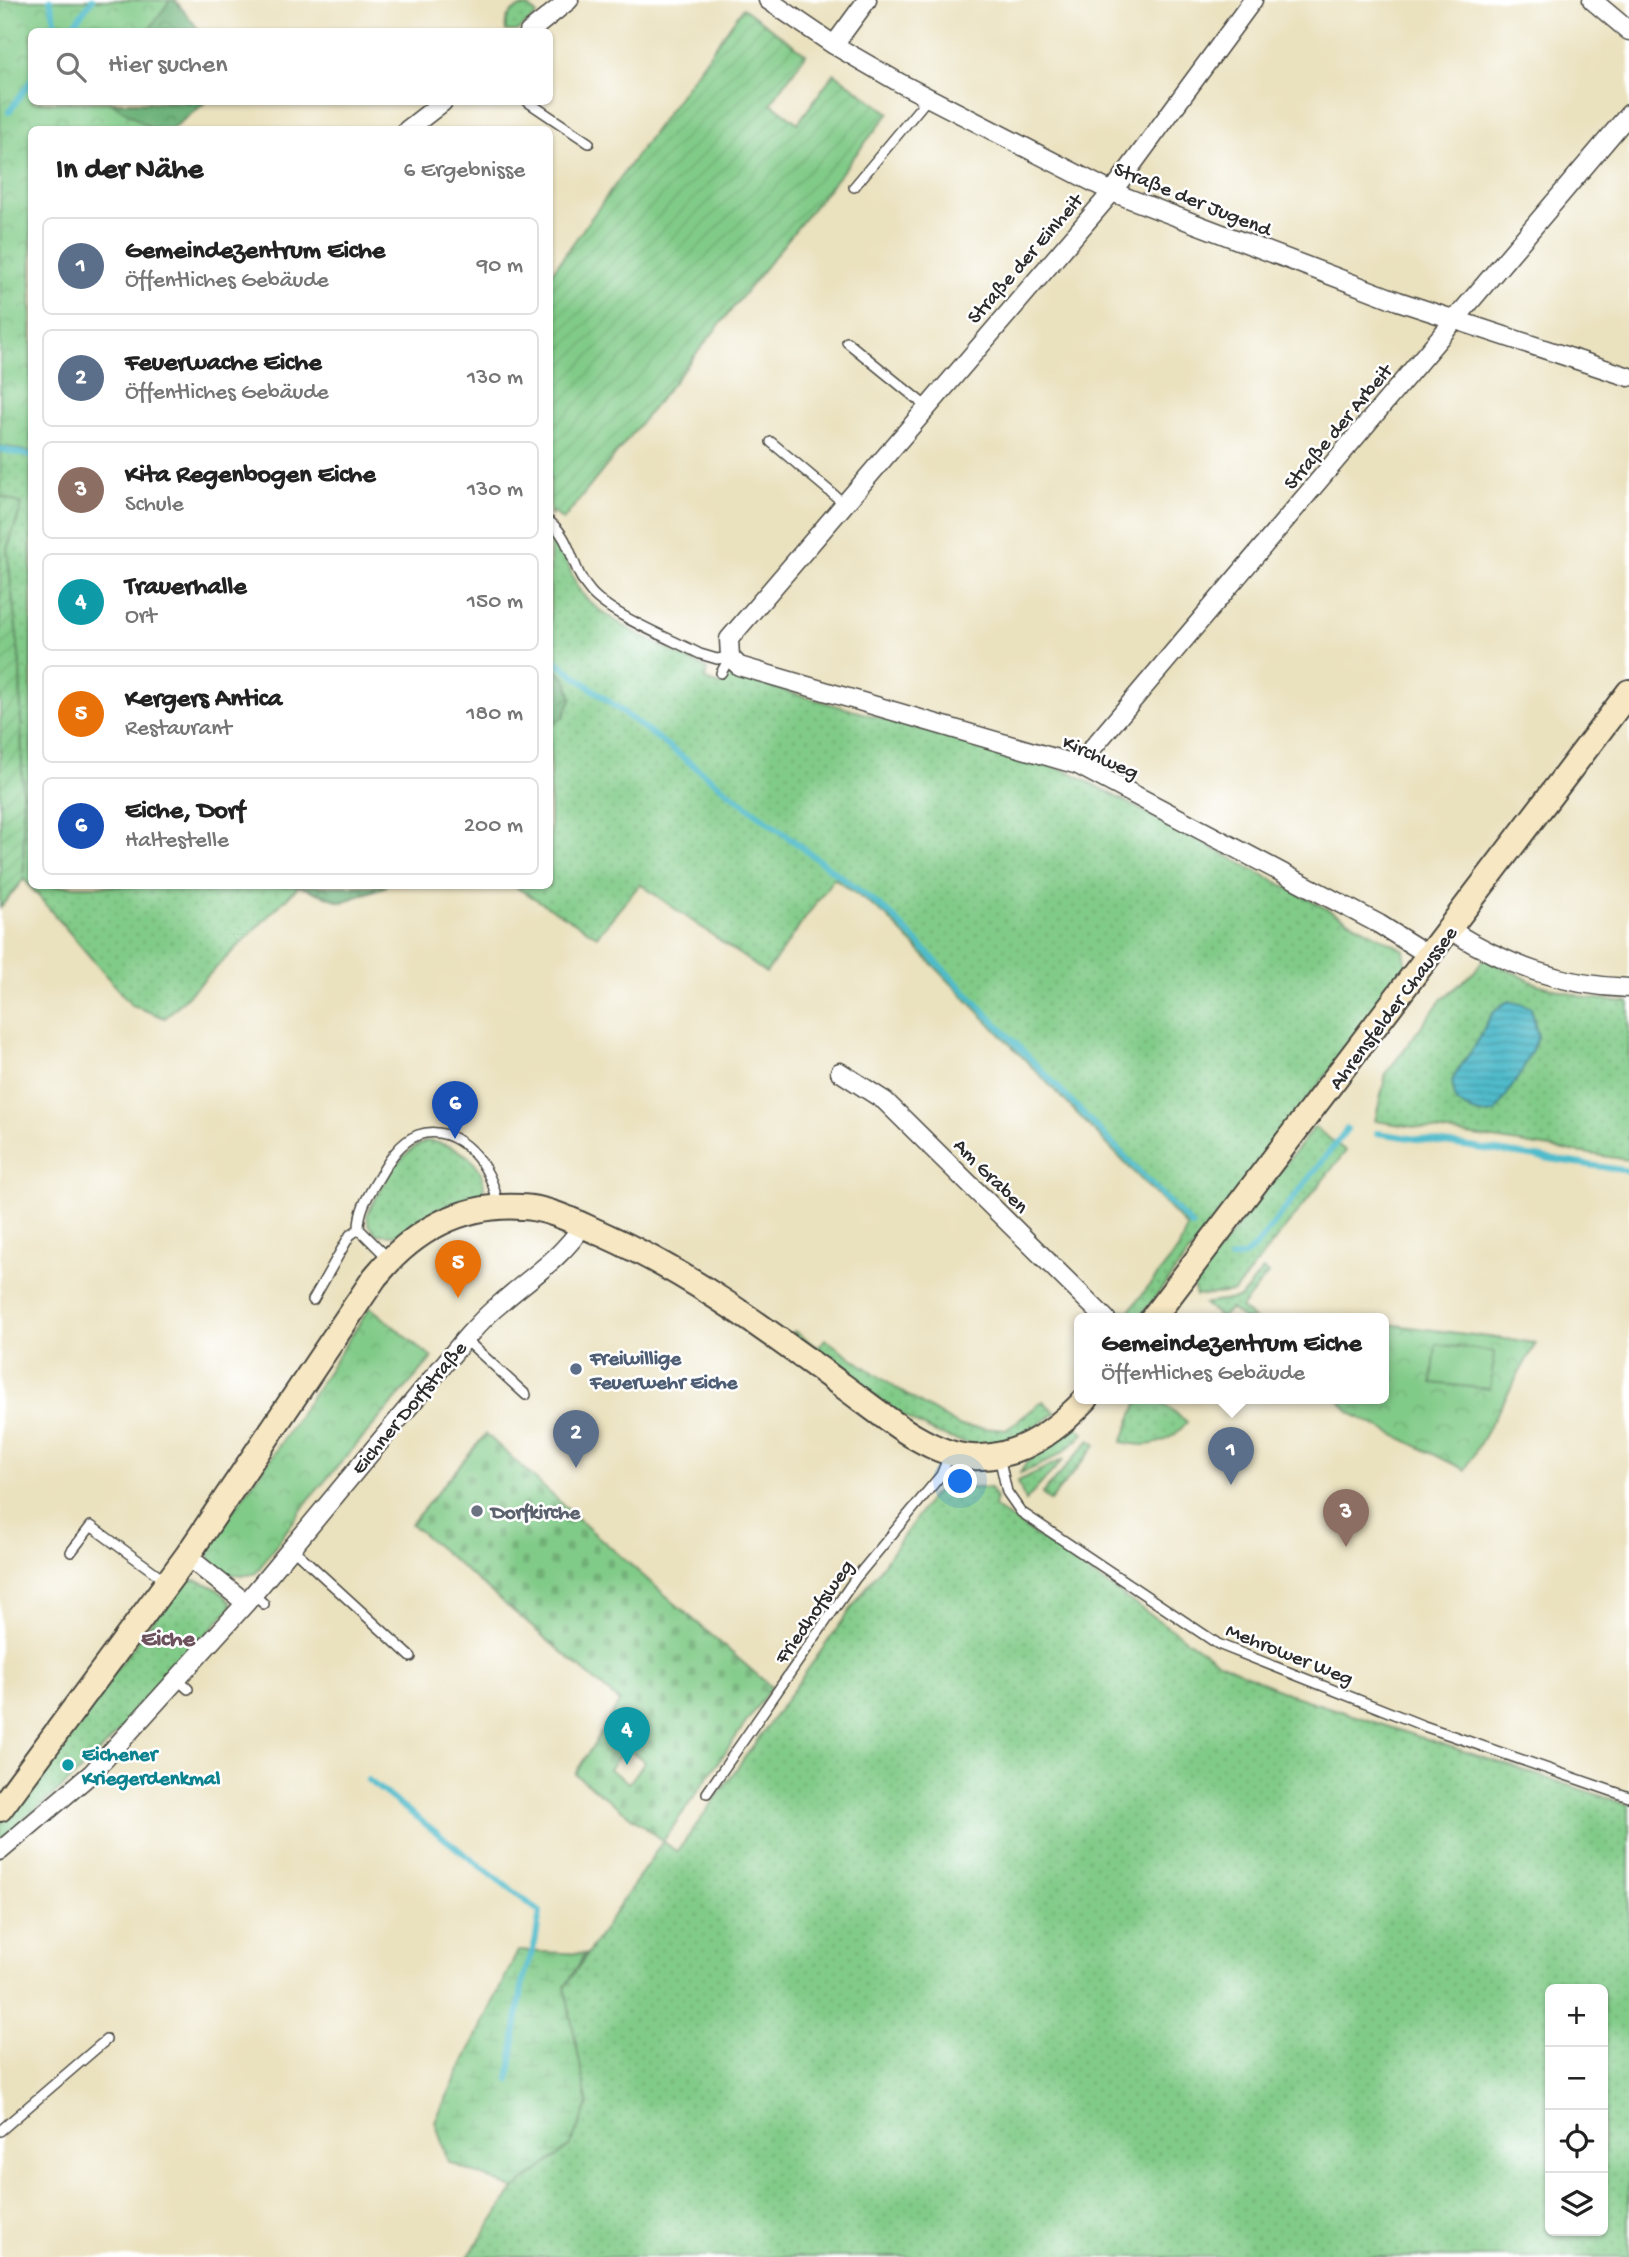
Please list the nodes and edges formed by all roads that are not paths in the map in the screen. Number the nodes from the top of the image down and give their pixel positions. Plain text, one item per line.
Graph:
1 (569, 0) edge
2 (768, 0) edge
3 (867, 0) edge
4 (1253, 0) edge
5 (1591, 0) edge
6 (534, 28) edge
7 (1629, 31) edge
8 (834, 45) junction
9 (928, 98) junction
10 (439, 105) edge
11 (532, 105) edge
12 (1629, 114) edge
13 (413, 126) edge
14 (589, 143) dead end
15 (854, 187) dead end
16 (1112, 192) junction
17 (1456, 321) junction
18 (847, 342) dead end
19 (1629, 377) edge
20 (927, 407) junction
21 (771, 442) dead end
22 (846, 505) junction
23 (553, 525) edge
24 (726, 665) junction
25 (1629, 692) edge
26 (1078, 765) junction
27 (1450, 930) junction
28 (1430, 956) junction
29 (1629, 988) edge
30 (840, 1072) dead end
31 (497, 1207) junction
32 (583, 1225) junction
33 (359, 1229) junction
34 (390, 1259) junction
35 (313, 1300) dead end
36 (1100, 1313) edge
37 (1157, 1313) edge
38 (465, 1339) junction
39 (526, 1395) dead end
40 (1081, 1404) edge
41 (950, 1452) junction
42 (999, 1456) junction
43 (292, 1548) junction
44 (71, 1552) dead end
45 (187, 1556) junction
46 (168, 1582) junction
47 (254, 1600) junction
48 (411, 1657) dead end
49 (707, 1793) dead end
50 (1629, 1797) edge
51 (0, 1809) edge
52 (0, 1851) edge
53 (106, 2040) dead end
54 (0, 2131) edge

1 - 6 street
2 - 8 street, Straße der Jugend
3 - 8 street
4 - 16 street, Straße der Einheit
5 - 7 street
8 - 9 street, Straße der Jugend
9 - 15 lane
9 - 16 street, Straße der Jugend
10 - 13 street
11 - 14 lane
12 - 17 street, Straße der Arbeit
16 - 17 street, Straße der Jugend
16 - 20 street, Straße der Einheit
17 - 19 street, Straße der Jugend
17 - 26 street, Straße der Arbeit
18 - 20 lane
20 - 22 street, Straße der Einheit
21 - 22 lane
22 - 24 street, Straße der Einheit
23 - 24 lane
24 - 26 street, Kirchweg
25 - 27 main road, Ahrensfelder Chaussee
26 - 28 street, Kirchweg
27 - 28 main road, Ahrensfelder Chaussee
27 - 29 street
28 - 37 main road, Ahrensfelder Chaussee
30 - 36 street, Am Graben
31 - 32 main road
31 - 33 lane
31 - 34 main road
32 - 38 street, Eichner Dorfstraße
32 - 41 main road
33 - 34 lane
33 - 35 lane
34 - 45 main road
38 - 39 lane
38 - 43 street, Eichner Dorfstraße
40 - 42 main road
41 - 42 main road
41 - 49 lane, Friedhofsweg
42 - 50 lane, Mehrower Weg
43 - 47 street, Eichner Dorfstraße
43 - 48 lane
44 - 46 lane
45 - 46 main road
45 - 47 street
46 - 51 main road
47 - 52 street, Eichner Dorfstraße
53 - 54 lane

